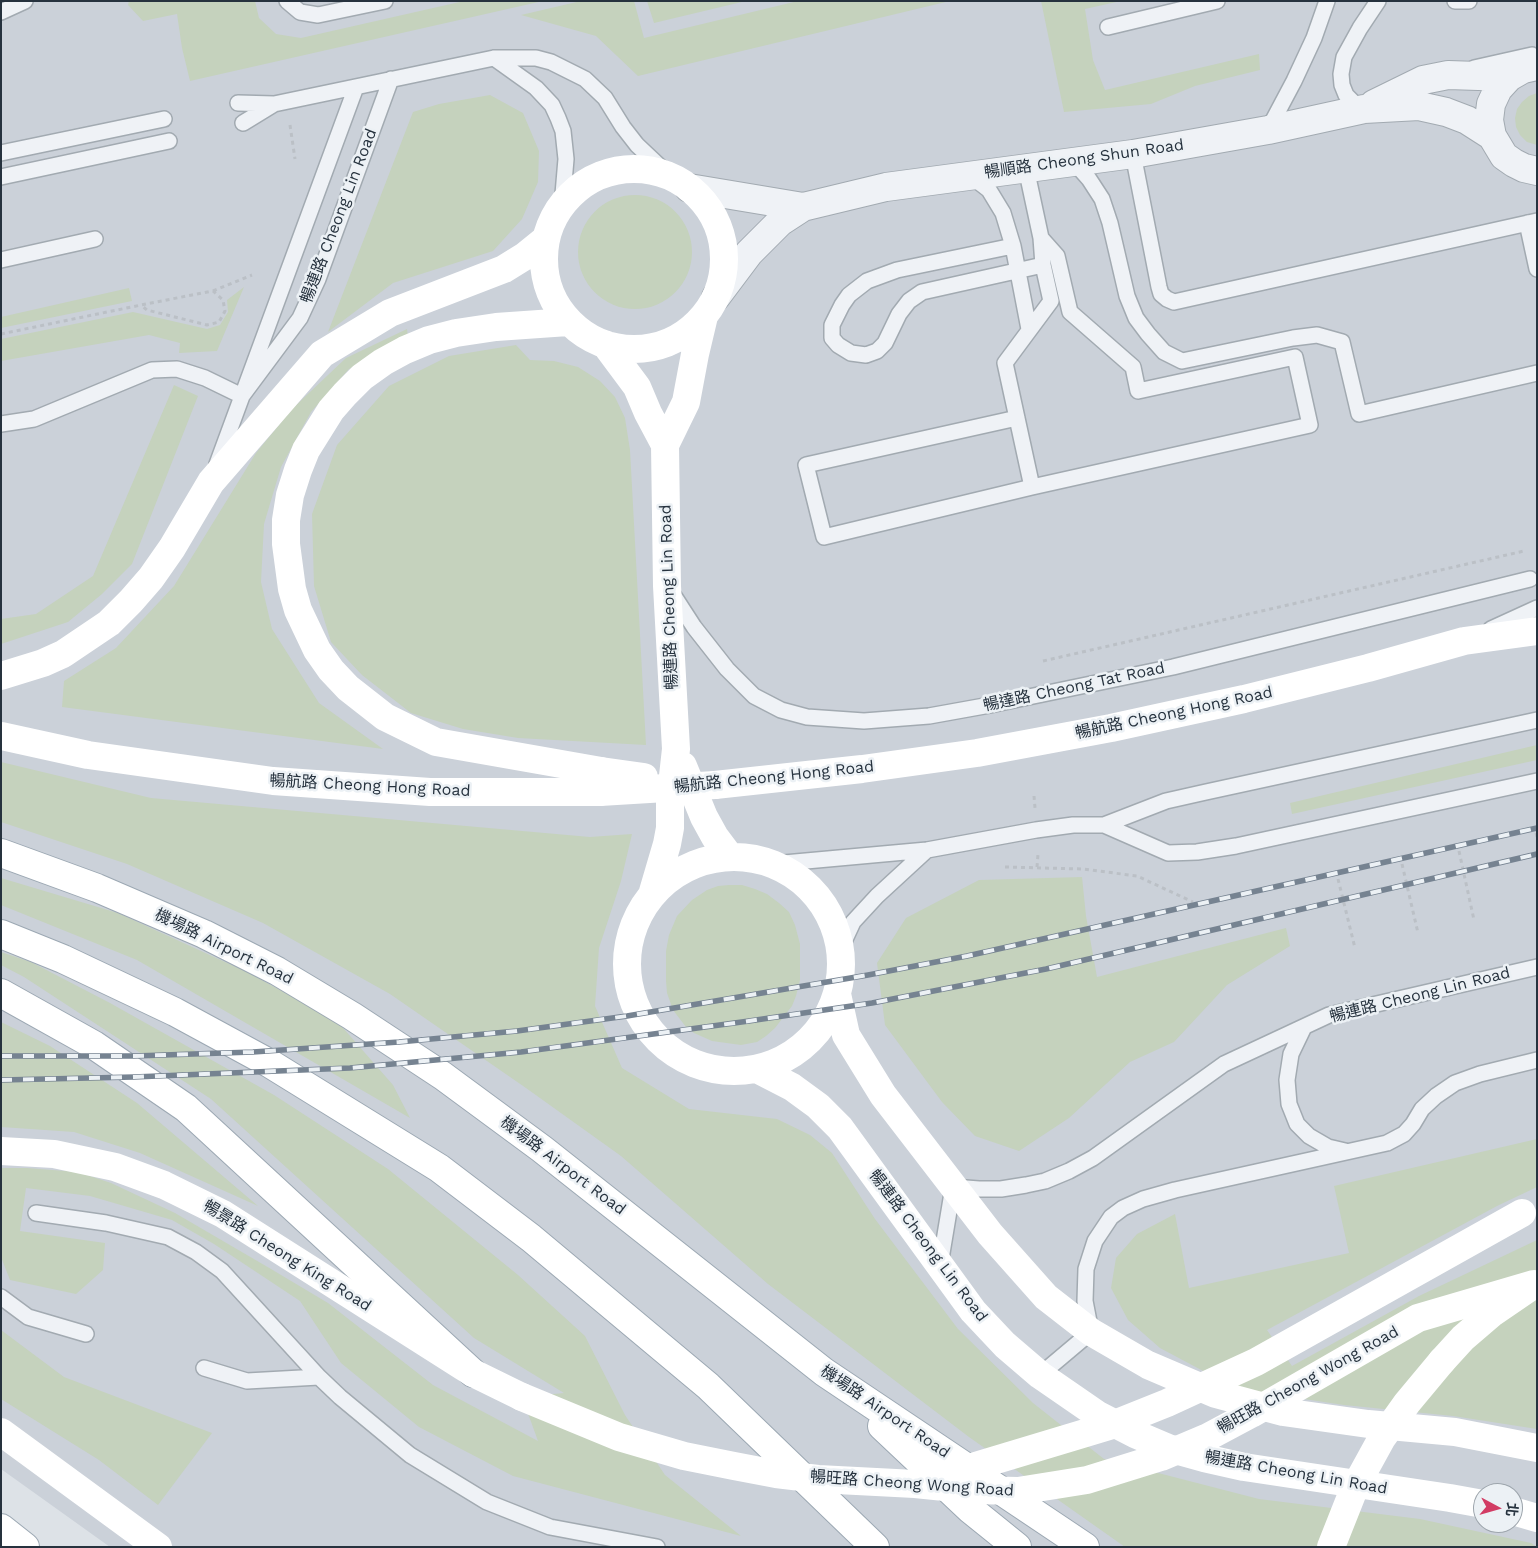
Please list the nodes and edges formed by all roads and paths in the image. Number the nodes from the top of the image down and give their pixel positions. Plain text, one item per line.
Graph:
1 (25, 1) edge
2 (287, 1) edge
3 (385, 1) edge
4 (1217, 1) edge
5 (1327, 1) edge
6 (1378, 1) edge
7 (1456, 1) edge
8 (1469, 1) edge
9 (1, 12) edge
10 (1108, 27) dead end
11 (1537, 54) edge
12 (494, 58) junction
13 (1537, 66) edge
14 (1448, 74) junction
15 (1509, 77) junction
16 (390, 79) junction
17 (356, 87) junction
18 (238, 103) dead end
19 (274, 104) junction
20 (1364, 109) junction
21 (164, 119) dead end
22 (243, 123) dead end
23 (1268, 130) junction
24 (1492, 136) junction
25 (169, 141) dead end
26 (1, 154) edge
27 (1133, 154) junction
28 (1074, 162) junction
29 (1026, 168) junction
30 (1537, 171) edge
31 (971, 176) junction
32 (1, 177) edge
33 (680, 183) junction
34 (562, 206) junction
35 (803, 207) junction
36 (1532, 222) edge
37 (1041, 238) junction
38 (546, 239) junction
39 (96, 240) dead end
40 (1012, 246) junction
41 (1, 260) edge
42 (1043, 266) junction
43 (1537, 269) edge
44 (1017, 272) junction
45 (252, 275) dead end
46 (213, 292) junction
47 (141, 305) junction
48 (710, 307) junction
49 (568, 322) junction
50 (1029, 329) junction
51 (1, 334) edge
52 (606, 344) junction
53 (1537, 373) edge
54 (242, 396) junction
55 (1017, 418) junction
56 (1, 424) edge
57 (665, 445) junction
58 (211, 482) junction
59 (1032, 487) junction
60 (1524, 551) dead end
61 (1530, 579) dead end
62 (667, 586) junction
63 (1537, 608) edge
64 (1537, 631) edge
65 (1464, 641) junction
66 (1043, 661) dead end
67 (1, 676) edge
68 (1537, 720) edge
69 (1, 736) edge
70 (676, 750) junction
71 (601, 781) junction
72 (1537, 781) edge
73 (1104, 825) junction
74 (928, 850) junction
75 (1459, 851) dead end
76 (1, 853) edge
77 (730, 857) junction
78 (773, 864) junction
79 (1402, 864) dead end
80 (1005, 867) dead end
81 (1338, 879) dead end
82 (652, 895) junction
83 (1193, 902) dead end
84 (1474, 920) dead end
85 (1, 934) edge
86 (1418, 934) dead end
87 (1355, 948) dead end
88 (840, 950) junction
89 (1537, 967) edge
90 (1, 993) edge
91 (837, 994) junction
92 (1304, 1027) junction
93 (1537, 1060) edge
94 (757, 1069) junction
95 (1, 1151) edge
96 (1348, 1152) junction
97 (953, 1187) junction
98 (1530, 1210) edge
99 (36, 1213) dead end
100 (940, 1266) junction
101 (1535, 1284) edge
102 (1, 1296) edge
103 (1091, 1332) junction
104 (86, 1334) dead end
105 (204, 1368) dead end
106 (824, 1372) junction
107 (473, 1373) junction
108 (1040, 1375) junction
109 (319, 1377) junction
110 (1, 1432) edge
111 (1537, 1448) edge
112 (915, 1484) junction
113 (1473, 1502) edge
114 (1523, 1514) edge
115 (1537, 1518) edge
116 (1, 1528) edge
117 (24, 1547) edge
118 (158, 1547) edge
119 (657, 1547) edge
120 (875, 1547) edge
121 (1017, 1547) edge
122 (1086, 1547) edge
123 (1331, 1547) edge

1 - 9 lane
2 - 3 lane
4 - 10 lane
5 - 23 lane
6 - 20 lane
7 - 8 lane
11 - 14 lane
12 - 16 lane
12 - 33 lane
12 - 34 lane
13 - 15 street, 暢順路 Cheong Shun Road
14 - 15 street, 暢順路 Cheong Shun Road
14 - 20 street, 暢順路 Cheong Shun Road
15 - 24 street, 暢順路 Cheong Shun Road
16 - 17 lane
16 - 54 lane, 暢連路 Cheong Lin Road
17 - 19 lane
17 - 54 lane, 暢連路 Cheong Lin Road
18 - 19 lane
19 - 22 lane
20 - 23 street, 暢順路 Cheong Shun Road
20 - 24 street, 暢順路 Cheong Shun Road
21 - 26 lane
23 - 27 street, 暢順路 Cheong Shun Road
24 - 30 street, 暢順路 Cheong Shun Road
25 - 32 lane
27 - 28 street, 暢順路 Cheong Shun Road
27 - 36 lane
28 - 29 street, 暢順路 Cheong Shun Road
28 - 53 lane
29 - 31 street, 暢順路 Cheong Shun Road
29 - 37 lane
31 - 35 street, 暢順路 Cheong Shun Road
31 - 40 lane
33 - 34 street
33 - 35 street, 暢順路 Cheong Shun Road
33 - 48 street, 暢連路 Cheong Lin Road
34 - 38 street
35 - 48 street, 暢順路 Cheong Shun Road
36 - 43 lane
37 - 42 lane
37 - 59 lane
38 - 49 street
38 - 58 street
39 - 41 lane
40 - 44 lane
40 - 44 lane
42 - 44 lane
42 - 50 lane
44 - 50 lane
45 - 46 path
46 - 47 path
46 - 47 path
47 - 51 path
48 - 52 street
48 - 57 street, 暢連路 Cheong Lin Road
49 - 52 street
49 - 71 street
50 - 55 lane
52 - 57 street, 暢連路 Cheong Lin Road
54 - 56 lane
54 - 58 lane, 暢連路 Cheong Lin Road
55 - 59 lane
55 - 59 lane
57 - 62 street, 暢連路 Cheong Lin Road
58 - 67 street
60 - 66 path
61 - 62 lane, 暢達路 Cheong Tat Road
62 - 70 street, 暢連路 Cheong Lin Road
63 - 65 lane
64 - 65 street, 暢航路 Cheong Hong Road
65 - 71 street, 暢航路 Cheong Hong Road, bridge
68 - 73 lane
69 - 71 street, 暢航路 Cheong Hong Road
70 - 77 street, 暢連路 Cheong Lin Road
70 - 82 street, 暢連路 Cheong Lin Road
72 - 73 lane
73 - 74 lane
74 - 78 lane
74 - 88 lane
75 - 84 path
76 - 106 street, 機場路 Airport Road
77 - 78 street
77 - 82 street
78 - 88 street
79 - 86 path
80 - 83 path
81 - 87 path
82 - 94 street
85 - 120 street
88 - 91 street
89 - 92 lane, 暢連路 Cheong Lin Road
90 - 107 street
91 - 94 street
91 - 97 street
92 - 96 lane
92 - 97 lane, 暢連路 Cheong Lin Road
93 - 96 lane
94 - 100 street, 暢連路 Cheong Lin Road
95 - 107 street, 暢景路 Cheong King Road
96 - 103 lane
97 - 100 lane
97 - 103 street
98 - 112 street, bridge
99 - 109 lane
100 - 108 street, 暢連路 Cheong Lin Road
101 - 112 street, 暢旺路 Cheong Wong Road, bridge
101 - 123 street, bridge
102 - 104 lane
103 - 108 lane
103 - 111 street
105 - 109 lane
106 - 121 street
106 - 122 street, 機場路 Airport Road
107 - 112 street, 暢旺路 Cheong Wong Road, bridge
108 - 113 street, 暢連路 Cheong Lin Road
109 - 119 lane
110 - 118 street
114 - 115 street
116 - 117 street

